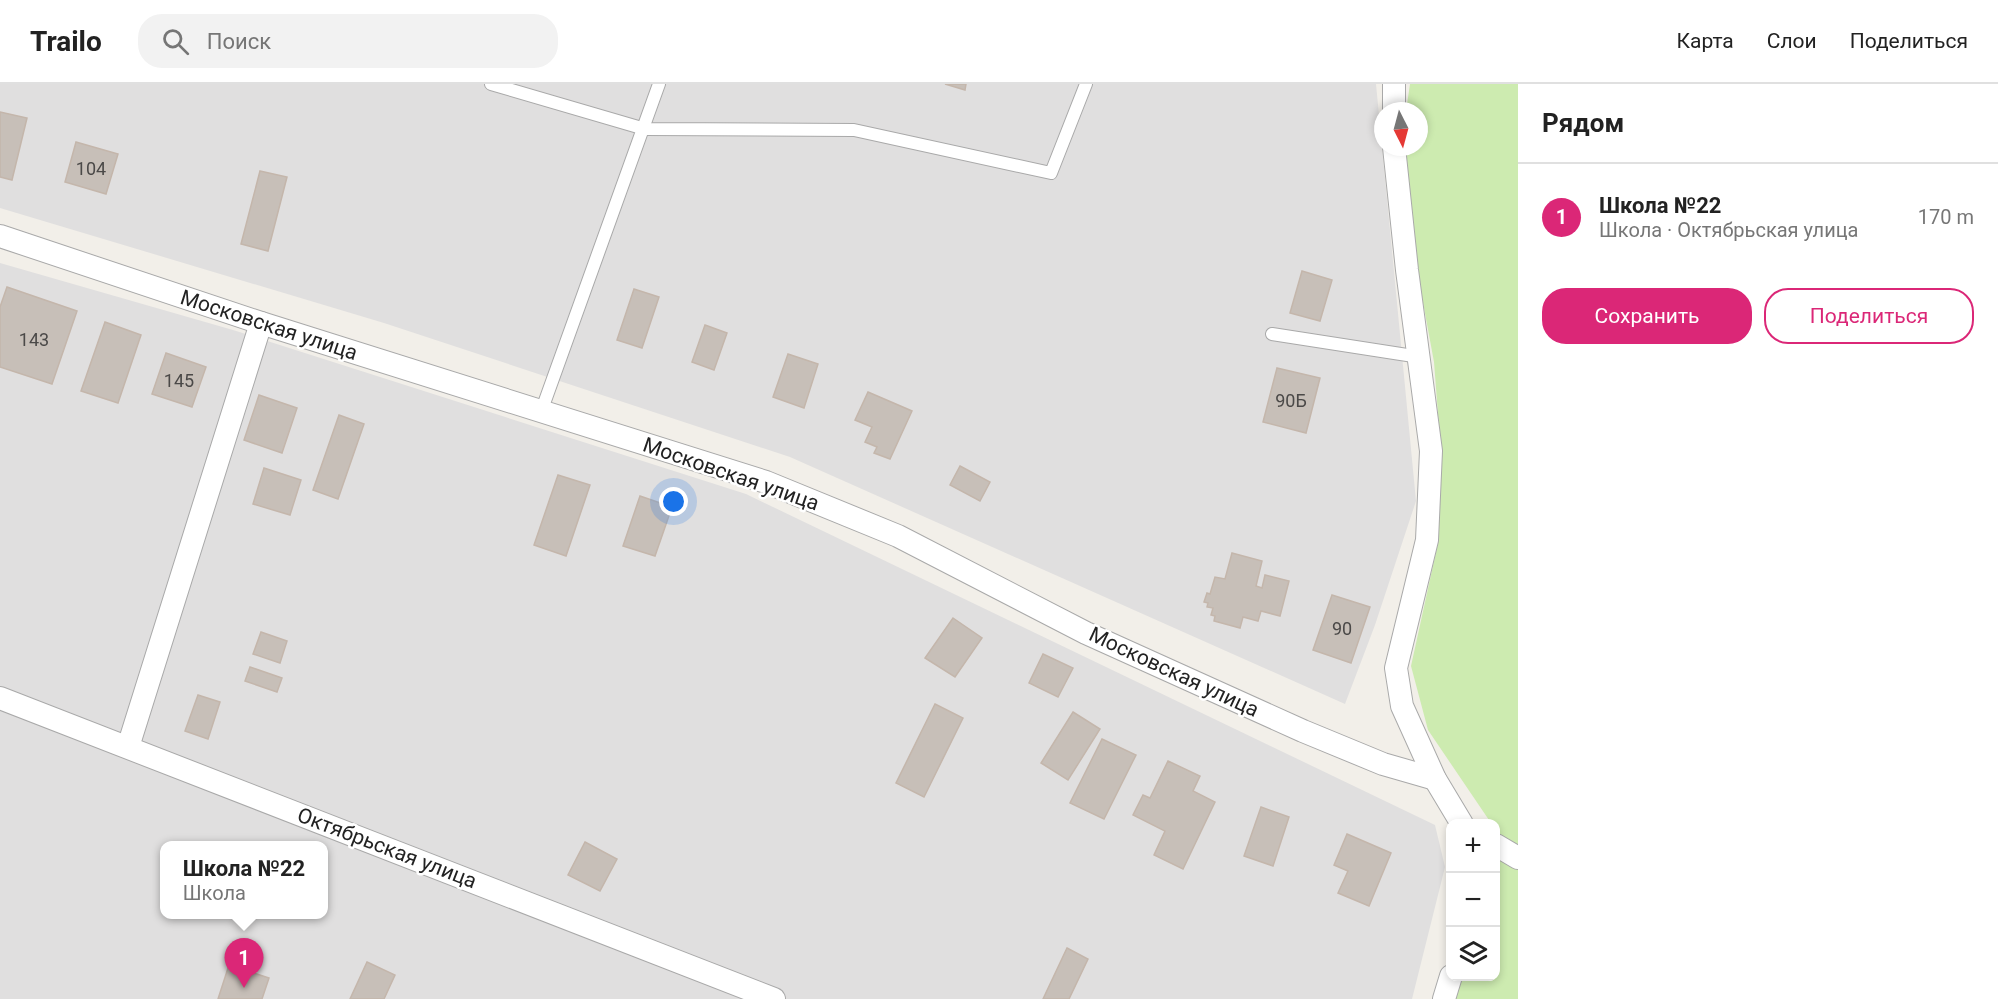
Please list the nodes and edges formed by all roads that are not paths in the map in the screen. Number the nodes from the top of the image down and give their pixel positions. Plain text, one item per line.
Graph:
1 (491, 84) edge
2 (659, 84) edge
3 (1086, 84) edge
4 (1394, 84) edge
5 (1394, 102) edge
6 (645, 129) junction
7 (1396, 156) edge
8 (0, 236) edge
9 (261, 323) junction
10 (1272, 334) dead end
11 (1420, 357) junction
12 (541, 412) junction
13 (0, 698) edge
14 (128, 747) junction
15 (1435, 779) junction
16 (1459, 819) edge
17 (1500, 847) edge
18 (1518, 858) edge
19 (1449, 981) edge
20 (774, 999) edge
21 (1444, 999) edge

1 - 6 lane
2 - 6 lane
3 - 6 lane
4 - 5 street
6 - 12 lane
7 - 11 street
8 - 9 street, Московская улица
9 - 12 street, Московская улица
9 - 14 street
10 - 11 lane
11 - 15 street
12 - 15 street, Московская улица
13 - 14 street, Октябрьская улица
14 - 20 street, Октябрьская улица
15 - 16 street
17 - 18 street
19 - 21 street

